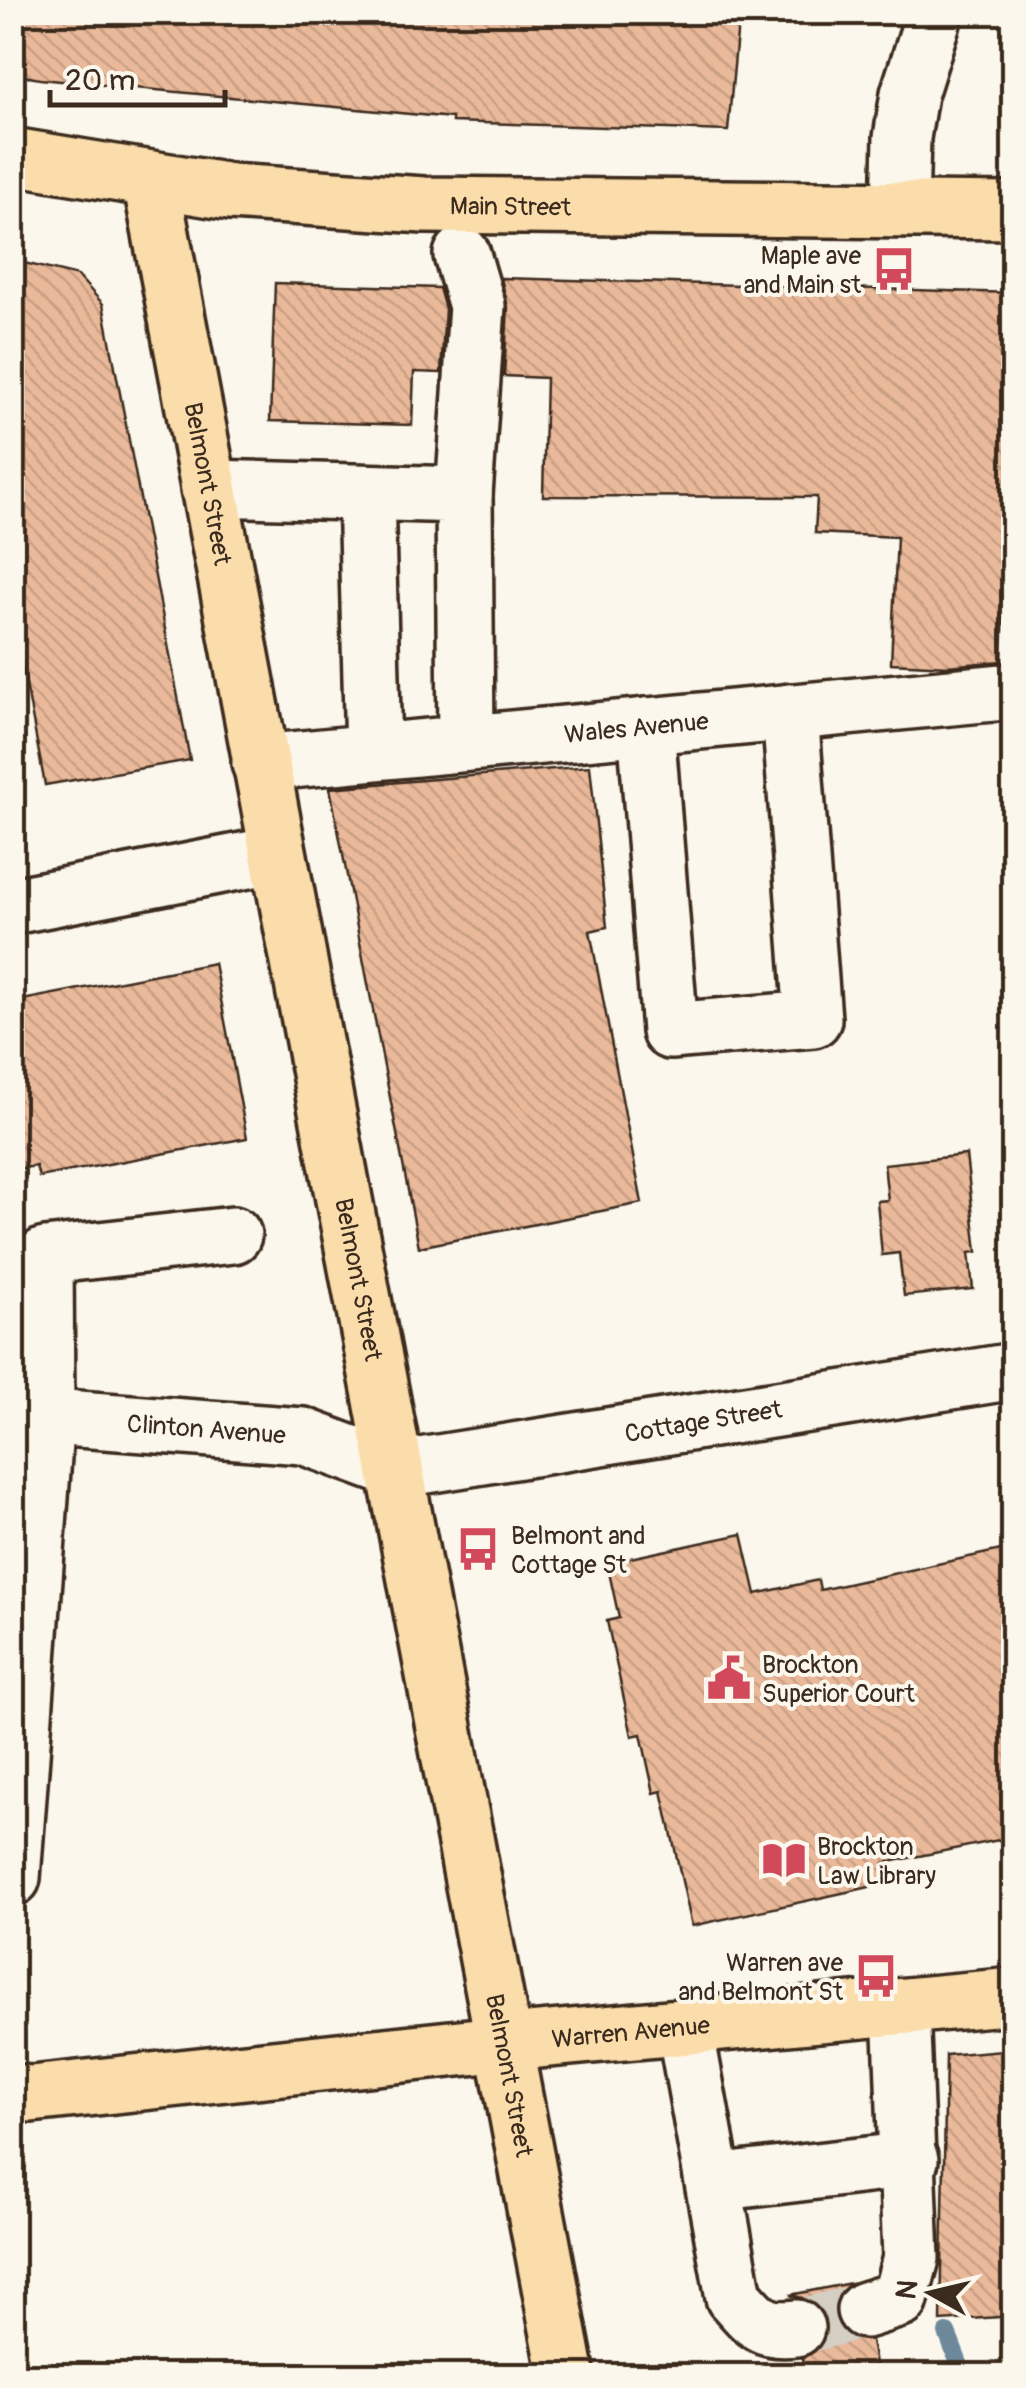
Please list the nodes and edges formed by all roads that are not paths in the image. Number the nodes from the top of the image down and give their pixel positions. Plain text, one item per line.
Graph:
1 (935, 12) edge
2 (12, 156) edge
3 (151, 181) junction
4 (900, 210) junction
5 (1014, 211) edge
6 (461, 255) junction
7 (452, 374) dead end
8 (209, 488) junction
9 (366, 493) junction
10 (464, 496) junction
11 (1014, 691) edge
12 (790, 712) junction
13 (646, 726) junction
14 (466, 743) junction
15 (373, 752) junction
16 (260, 763) junction
17 (278, 854) junction
18 (12, 906) edge
19 (233, 1235) dead end
20 (1013, 1375) edge
21 (29, 1415) edge
22 (395, 1470) junction
23 (12, 1878) edge
24 (1014, 1996) edge
25 (900, 2007) junction
26 (685, 2028) junction
27 (506, 2043) junction
28 (12, 2092) edge
29 (910, 2160) junction
30 (714, 2183) junction
31 (865, 2310) tunnel mouth
32 (796, 2328) tunnel mouth
33 (567, 2376) edge

1 - 4 street
2 - 3 main road, Main Street
3 - 6 main road, Main Street
3 - 8 main road, Belmont Street
4 - 5 main road, Main Street
4 - 6 main road, Main Street
6 - 10 street
7 - 10 street
8 - 9 street
8 - 16 main road, Belmont Street
9 - 10 street
9 - 15 street
10 - 14 street
11 - 12 street, Wales Avenue
12 - 13 street, Wales Avenue
12 - 13 street
13 - 14 street, Wales Avenue
14 - 15 street, Wales Avenue
15 - 16 street, Wales Avenue
16 - 17 main road, Belmont Street
17 - 18 street
17 - 22 main road, Belmont Street
19 - 21 street
20 - 22 street, Cottage Street
21 - 22 street, Clinton Avenue
21 - 23 street
22 - 27 main road, Belmont Street
24 - 25 main road, Warren Avenue
25 - 26 main road, Warren Avenue
25 - 29 street
26 - 27 main road, Warren Avenue
26 - 30 street
27 - 28 main road, Warren Avenue
27 - 33 main road, Belmont Street
29 - 30 street
29 - 31 street
30 - 32 street

